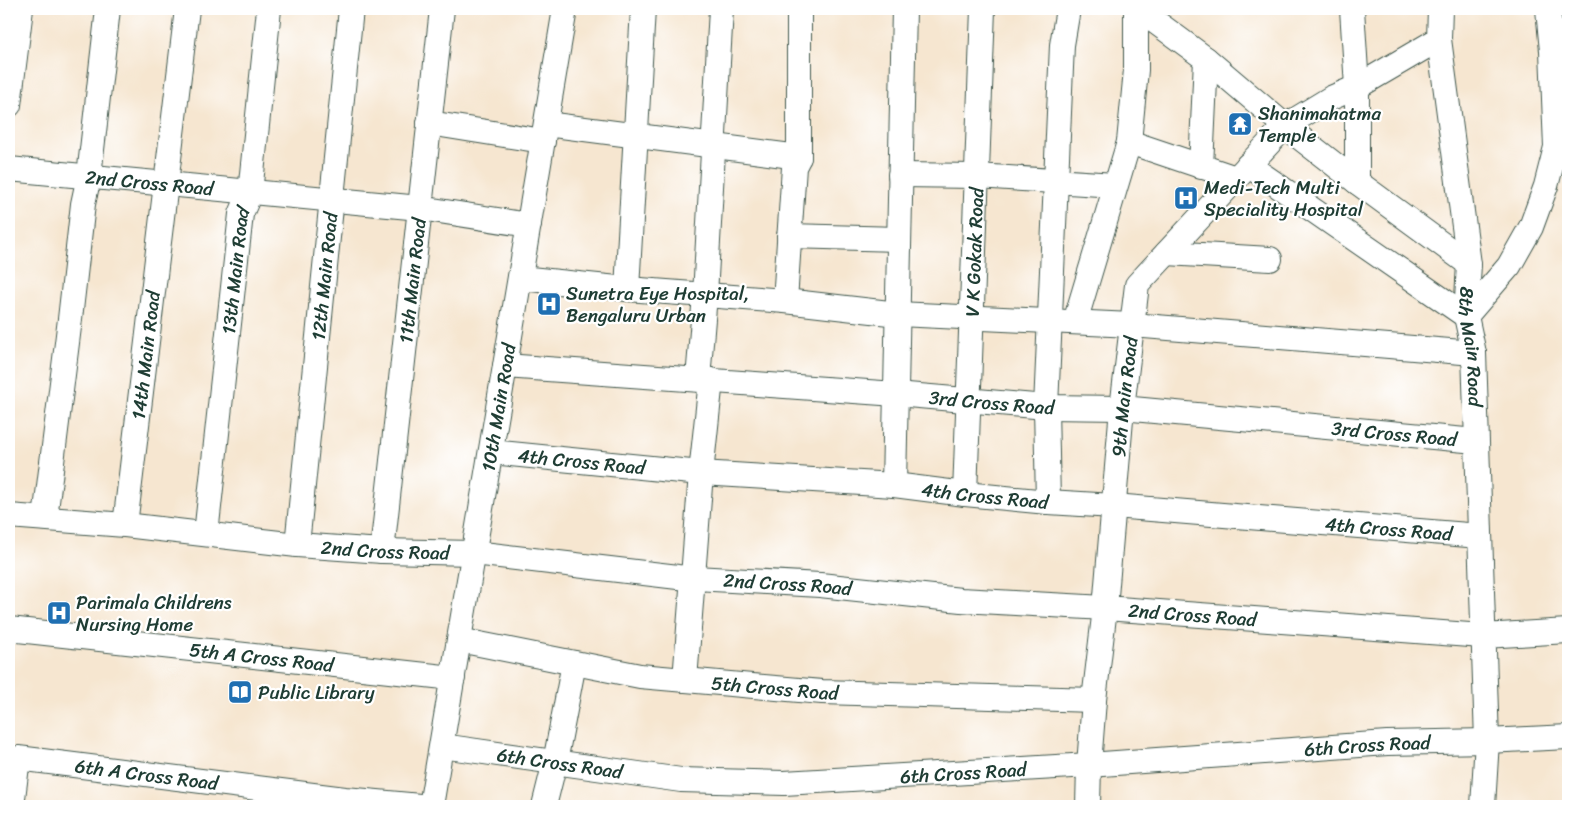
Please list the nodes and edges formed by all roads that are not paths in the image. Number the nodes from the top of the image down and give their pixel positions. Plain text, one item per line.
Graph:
1 (21, 9) edge
2 (108, 9) edge
3 (187, 9) edge
4 (269, 9) edge
5 (351, 9) edge
6 (442, 9) edge
7 (565, 9) edge
8 (643, 9) edge
9 (721, 9) edge
10 (799, 9) edge
11 (904, 9) edge
12 (983, 9) edge
13 (1068, 9) edge
14 (1137, 9) edge
15 (1352, 9) edge
16 (1440, 9) edge
17 (1548, 9) edge
18 (1439, 39) junction
19 (1560, 51) edge
20 (1206, 59) junction
21 (1357, 87) junction
22 (9, 105) edge
23 (429, 123) junction
24 (1285, 126) junction
25 (544, 132) junction
26 (636, 136) junction
27 (1129, 142) junction
28 (714, 146) junction
29 (799, 157) junction
30 (1201, 166) junction
31 (9, 169) edge
32 (1242, 172) junction
33 (900, 175) junction
34 (89, 176) junction
35 (977, 176) junction
36 (1056, 181) junction
37 (1357, 182) junction
38 (166, 185) junction
39 (1115, 185) junction
40 (250, 193) junction
41 (333, 200) junction
42 (420, 208) junction
43 (529, 225) junction
44 (789, 236) junction
45 (899, 238) junction
46 (1167, 253) junction
47 (1270, 259) dead end
48 (1469, 264) junction
49 (520, 278) junction
50 (627, 289) junction
51 (705, 295) junction
52 (785, 301) junction
53 (898, 314) junction
54 (1466, 316) junction
55 (971, 318) junction
56 (1049, 321) junction
57 (1075, 322) junction
58 (1132, 325) junction
59 (1474, 352) junction
60 (505, 366) junction
61 (704, 380) junction
62 (896, 394) junction
63 (968, 400) junction
64 (1046, 407) junction
65 (1122, 408) junction
66 (1476, 441) junction
67 (491, 452) junction
68 (701, 473) junction
69 (894, 485) junction
70 (965, 494) junction
71 (1048, 502) junction
72 (1114, 506) junction
73 (9, 516) edge
74 (45, 518) junction
75 (125, 525) junction
76 (206, 534) junction
77 (1480, 536) junction
78 (297, 545) junction
79 (382, 551) junction
80 (474, 553) junction
81 (693, 577) junction
82 (1105, 608) junction
83 (9, 629) edge
84 (1568, 631) edge
85 (1483, 636) junction
86 (459, 640) junction
87 (574, 663) junction
88 (453, 678) junction
89 (686, 680) junction
90 (1094, 700) junction
91 (1568, 737) edge
92 (1487, 741) junction
93 (442, 746) junction
94 (555, 762) junction
95 (1089, 765) junction
96 (344, 802) edge
97 (12, 806) edge
98 (420, 806) edge
99 (431, 806) edge
100 (544, 806) edge
101 (1088, 806) edge
102 (1483, 806) edge

1 - 22 street
2 - 34 street
3 - 38 street, 14th Main Road
4 - 40 street, 13th Main Road
5 - 41 street, 12th Main Road
6 - 23 street, 11th Main Road
7 - 25 street, 10th Main Road
8 - 26 street
9 - 28 street
10 - 29 street
11 - 33 street
12 - 35 street, V K Gokak Road
13 - 36 street
14 - 20 street
14 - 27 street
15 - 21 street
16 - 18 street, 8th Main Road
17 - 19 street
18 - 21 street, 9th Main Road
18 - 48 street, 8th Main Road
19 - 54 street
20 - 24 street
20 - 30 street
21 - 24 street, 9th Main Road
21 - 37 street
23 - 25 street
23 - 42 street, 11th Main Road
24 - 32 street, 9th Main Road
24 - 37 street
25 - 26 street
25 - 43 street, 10th Main Road
26 - 28 street
26 - 50 street
27 - 30 street
27 - 39 street
28 - 29 street
28 - 51 street
29 - 44 street
30 - 32 street
31 - 34 street, 2nd Cross Road
32 - 46 street, 9th Main Road
32 - 54 street
33 - 35 street
33 - 45 street
34 - 38 street, 2nd Cross Road
34 - 74 street
35 - 36 street
35 - 55 street, V K Gokak Road
36 - 39 street
36 - 56 street
37 - 48 street
38 - 40 street, 2nd Cross Road
38 - 75 street, 14th Main Road
39 - 57 street
40 - 41 street, 2nd Cross Road
40 - 76 street, 13th Main Road
41 - 42 street, 2nd Cross Road
41 - 78 street, 12th Main Road
42 - 43 street, 2nd Cross Road
42 - 79 street, 11th Main Road
43 - 49 street, 10th Main Road
44 - 45 street
44 - 52 street
45 - 53 street
46 - 47 street
46 - 58 street, 9th Main Road
48 - 54 street, 8th Main Road
49 - 50 street
49 - 60 street, 10th Main Road
50 - 51 street
51 - 52 street
51 - 61 street
52 - 53 street
53 - 55 street
53 - 62 street
54 - 59 street, 8th Main Road
55 - 56 street
55 - 63 street, V K Gokak Road
56 - 57 street
56 - 64 street
57 - 58 street
58 - 59 street
58 - 65 street, 9th Main Road
59 - 66 street, 8th Main Road
60 - 61 street, 3rd Cross Road
60 - 67 street, 10th Main Road
61 - 62 street, 3rd Cross Road
61 - 68 street
62 - 63 street, 3rd Cross Road
62 - 69 street
63 - 64 street, 3rd Cross Road
63 - 70 street, V K Gokak Road
64 - 65 street, 3rd Cross Road
64 - 71 street
65 - 66 street, 3rd Cross Road
65 - 72 street, 9th Main Road
66 - 77 street, 8th Main Road
67 - 68 street, 4th Cross Road
67 - 80 street, 10th Main Road
68 - 69 street, 4th Cross Road
68 - 81 street
69 - 70 street, 4th Cross Road
70 - 71 street, 4th Cross Road
71 - 72 street, 4th Cross Road
72 - 77 street, 4th Cross Road
72 - 82 street, 9th Main Road
73 - 74 street, 2nd Cross Road
74 - 75 street, 2nd Cross Road
75 - 76 street, 2nd Cross Road
76 - 78 street, 2nd Cross Road
77 - 85 street, 8th Main Road
78 - 79 street, 2nd Cross Road
79 - 80 street, 2nd Cross Road
80 - 81 street, 2nd Cross Road
80 - 86 street, 10th Main Road
81 - 82 street, 2nd Cross Road
81 - 89 street
82 - 85 street, 2nd Cross Road
82 - 90 street, 9th Main Road
83 - 88 street, 5th A Cross Road
84 - 85 street, 2nd Cross Road
85 - 92 street, 8th Main Road
86 - 87 street, 5th Cross Road
86 - 88 street, 10th Main Road
87 - 89 street, 5th Cross Road
87 - 94 street
88 - 93 street, 10th Main Road
89 - 90 street, 5th Cross Road
90 - 95 street, 9th Main Road
91 - 92 street
92 - 95 street, 6th Cross Road
92 - 102 street, 8th Main Road
93 - 94 street, 6th Cross Road
93 - 99 street, 10th Main Road
94 - 95 street, 6th Cross Road
94 - 100 street
95 - 101 street, 9th Main Road
96 - 97 street, 6th A Cross Road
96 - 98 street

